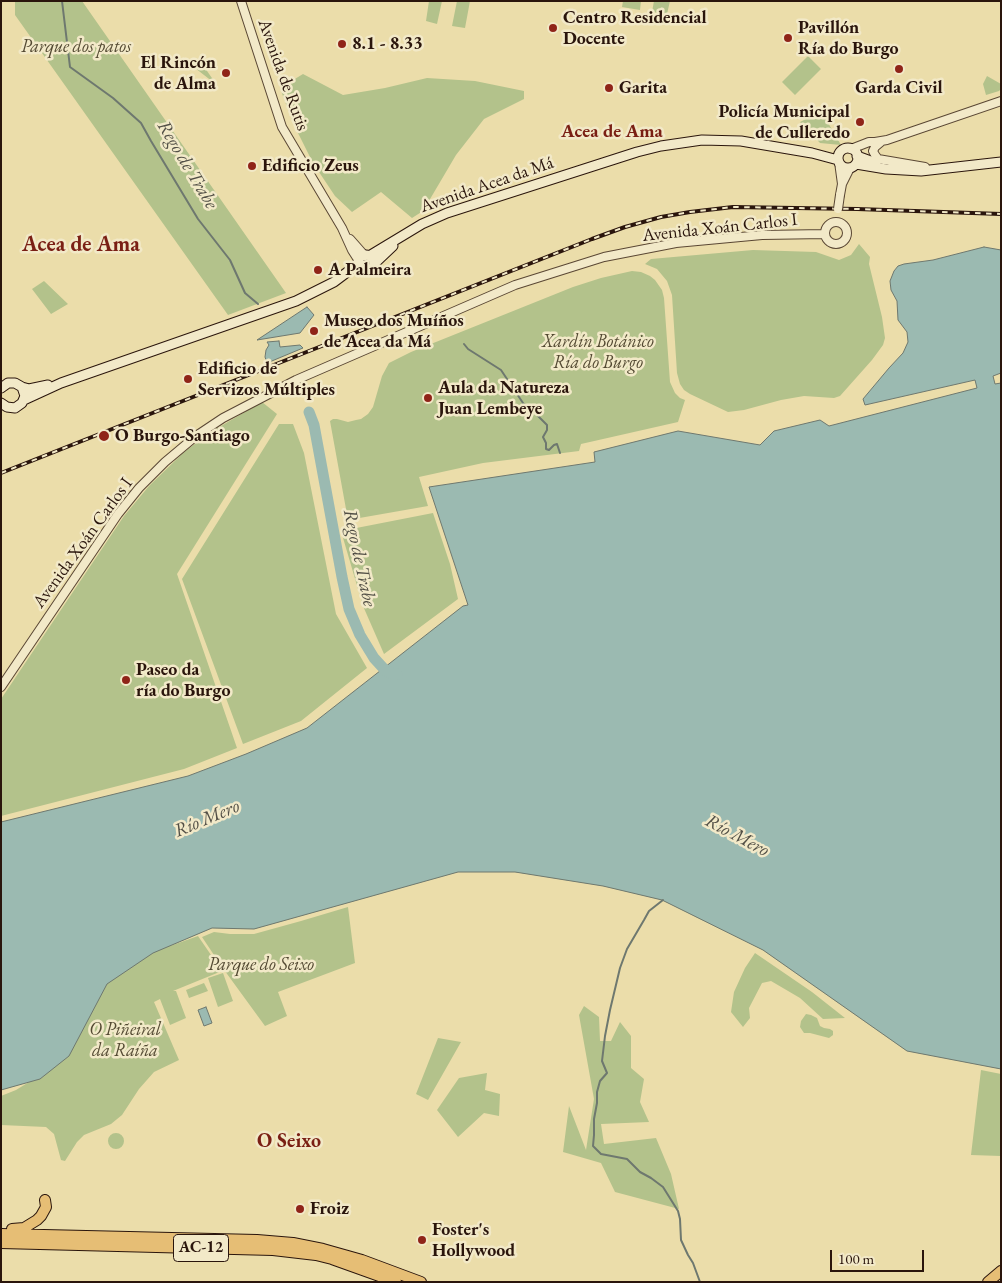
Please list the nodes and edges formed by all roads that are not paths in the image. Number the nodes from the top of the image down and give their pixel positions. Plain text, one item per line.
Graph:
1 (241, 1) edge
2 (1001, 101) edge
3 (878, 142) junction
4 (841, 151) junction
5 (812, 153) junction
6 (854, 158) junction
7 (1001, 158) edge
8 (839, 161) junction
9 (1001, 162) edge
10 (925, 167) junction
11 (842, 184) junction
12 (838, 209) junction
13 (833, 222) junction
14 (842, 224) junction
15 (825, 234) junction
16 (365, 262) junction
17 (61, 383) junction
18 (22, 387) junction
19 (1, 388) edge
20 (24, 400) junction
21 (1, 403) edge
22 (1, 687) edge
23 (46, 1200) dead end
24 (1, 1229) edge
25 (237, 1231) dead end
26 (1, 1234) edge
27 (1, 1244) edge
28 (323, 1248) junction
29 (1001, 1271) edge
30 (368, 1272) junction
31 (1001, 1275) edge
32 (386, 1282) edge
33 (396, 1282) edge
34 (420, 1282) edge
35 (989, 1282) edge

1 - 16 street, Avenida de Rutis
2 - 3 street
3 - 6 street
3 - 10 street
4 - 5 main road, Avenida Acea da Má
4 - 6 main road, Avenida Acea da Má
4 - 8 main road
5 - 8 main road, Avenida Acea da Má
5 - 16 main road, Avenida Acea da Má
6 - 8 main road, Avenida Acea da Má
6 - 9 main road
6 - 10 main road
6 - 11 street
7 - 10 main road
8 - 11 street
11 - 12 street, bridge
12 - 13 street
12 - 14 street
13 - 14 street
13 - 15 street
14 - 15 street
15 - 22 street, Avenida Xoán Carlos I
16 - 17 main road, Avenida Acea da Má
17 - 18 main road
17 - 20 main road
18 - 19 main road
18 - 20 main road
20 - 21 main road
23 - 24 highway
25 - 28 highway
26 - 28 highway, AC-12
27 - 30 highway, AC-12
28 - 34 highway, AC-12
29 - 35 highway
30 - 32 highway
30 - 33 highway, AC-12
31 - 35 highway

